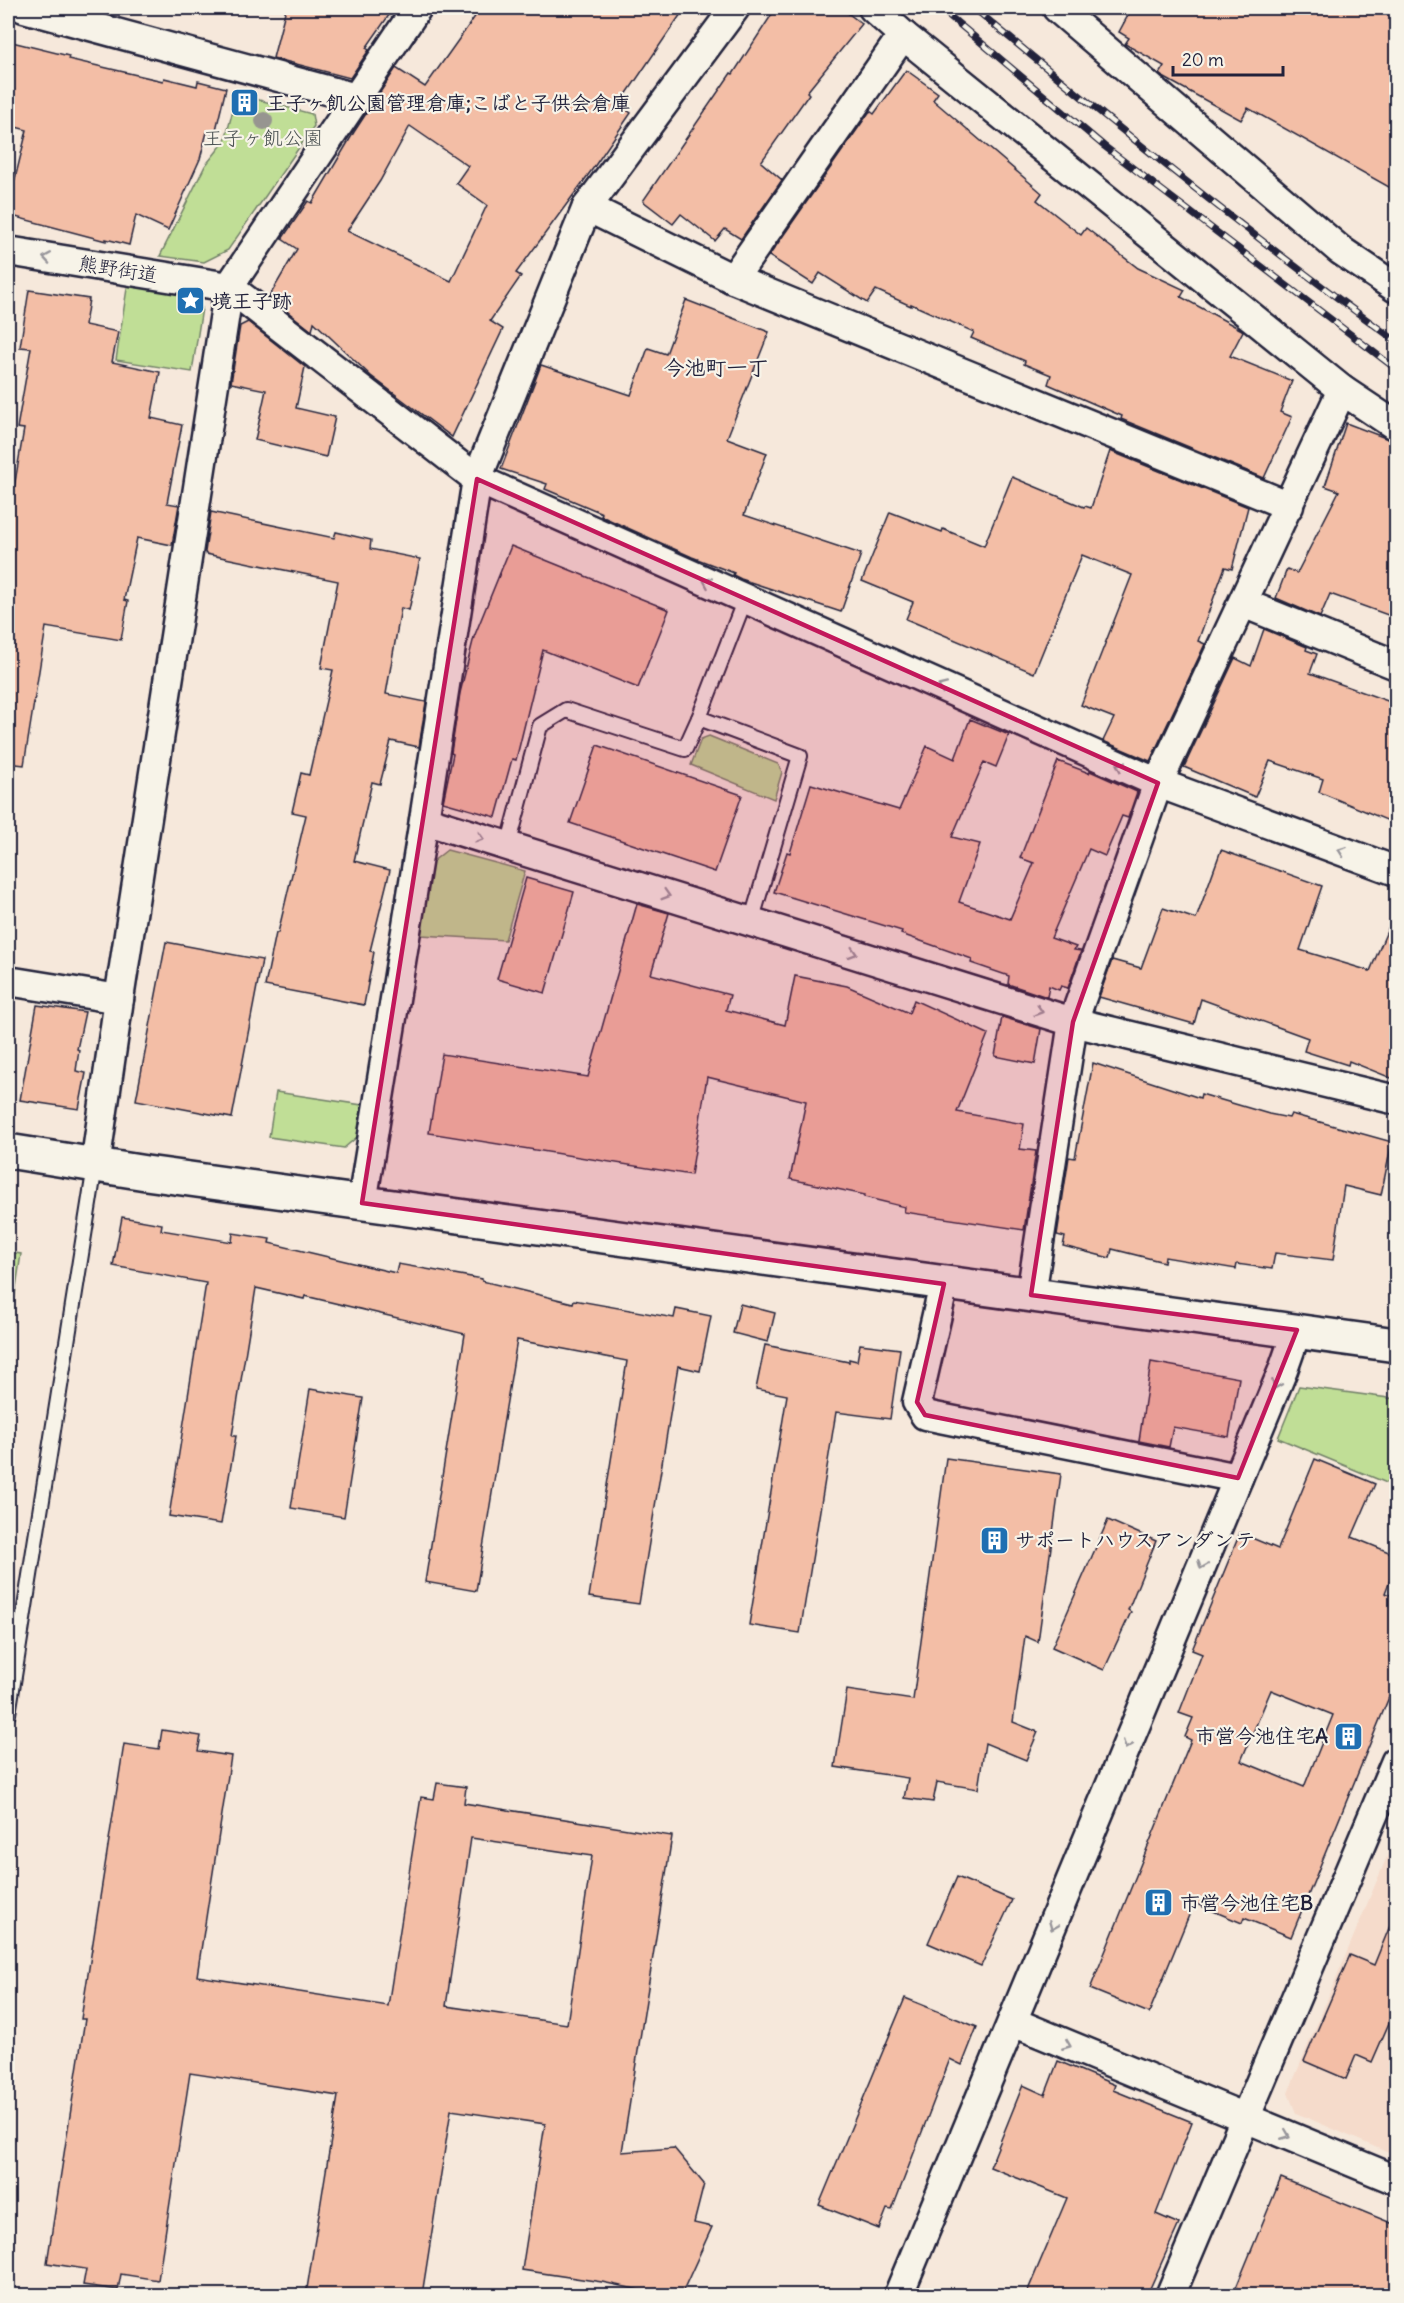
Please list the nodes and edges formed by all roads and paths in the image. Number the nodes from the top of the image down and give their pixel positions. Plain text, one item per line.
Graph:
1 (24, 8) edge
2 (417, 8) edge
3 (735, 8) edge
4 (873, 8) edge
5 (1057, 8) edge
6 (1088, 18) edge
7 (903, 35) junction
8 (356, 98) junction
9 (586, 207) junction
10 (8, 251) edge
11 (733, 279) junction
12 (229, 287) junction
13 (1396, 288) edge
14 (1342, 390) junction
15 (1396, 426) edge
16 (477, 479) junction
17 (1289, 506) junction
18 (745, 599) junction
19 (1243, 603) junction
20 (1396, 665) edge
21 (699, 718) junction
22 (1158, 783) junction
23 (424, 820) junction
24 (508, 846) junction
25 (1395, 868) edge
26 (752, 922) junction
27 (8, 981) edge
28 (119, 999) junction
29 (1073, 1022) junction
30 (1396, 1100) edge
31 (8, 1152) edge
32 (95, 1166) junction
33 (362, 1203) junction
34 (944, 1284) junction
35 (1031, 1295) junction
36 (1297, 1330) junction
37 (1396, 1346) edge
38 (1238, 1478) junction
39 (8, 1714) edge
40 (1396, 1761) edge
41 (1012, 2022) junction
42 (1245, 2118) junction
43 (1396, 2180) edge
44 (898, 2295) edge
45 (1170, 2295) edge

1 - 8 street
2 - 8 street
3 - 9 street
4 - 7 street
5 - 6 street
6 - 13 street
7 - 11 street
7 - 14 street
8 - 12 street
9 - 11 street
9 - 16 street
12 -> 10 street, 熊野街道
11 - 17 street
12 - 16 street
12 - 28 street
14 - 15 street
14 - 17 street
18 -> 16 street
16 - 23 street
17 - 19 street
18 - 21 lane
22 -> 18 street
19 - 20 street
19 - 22 street
21 - 24 lane
21 - 26 lane
25 -> 22 street
22 - 29 street
23 -> 24 street
23 - 33 street
24 -> 26 street
26 -> 29 street
27 - 28 street
28 - 32 street
29 - 30 street
29 - 35 street
31 - 32 street
32 - 33 street
32 - 39 lane
33 - 34 street
34 - 35 street
34 - 38 street
35 - 36 street
36 - 37 street
36 -> 38 street
38 -> 41 street
40 - 42 street
41 -> 42 street
41 - 44 street
42 -> 43 street
42 - 45 street

